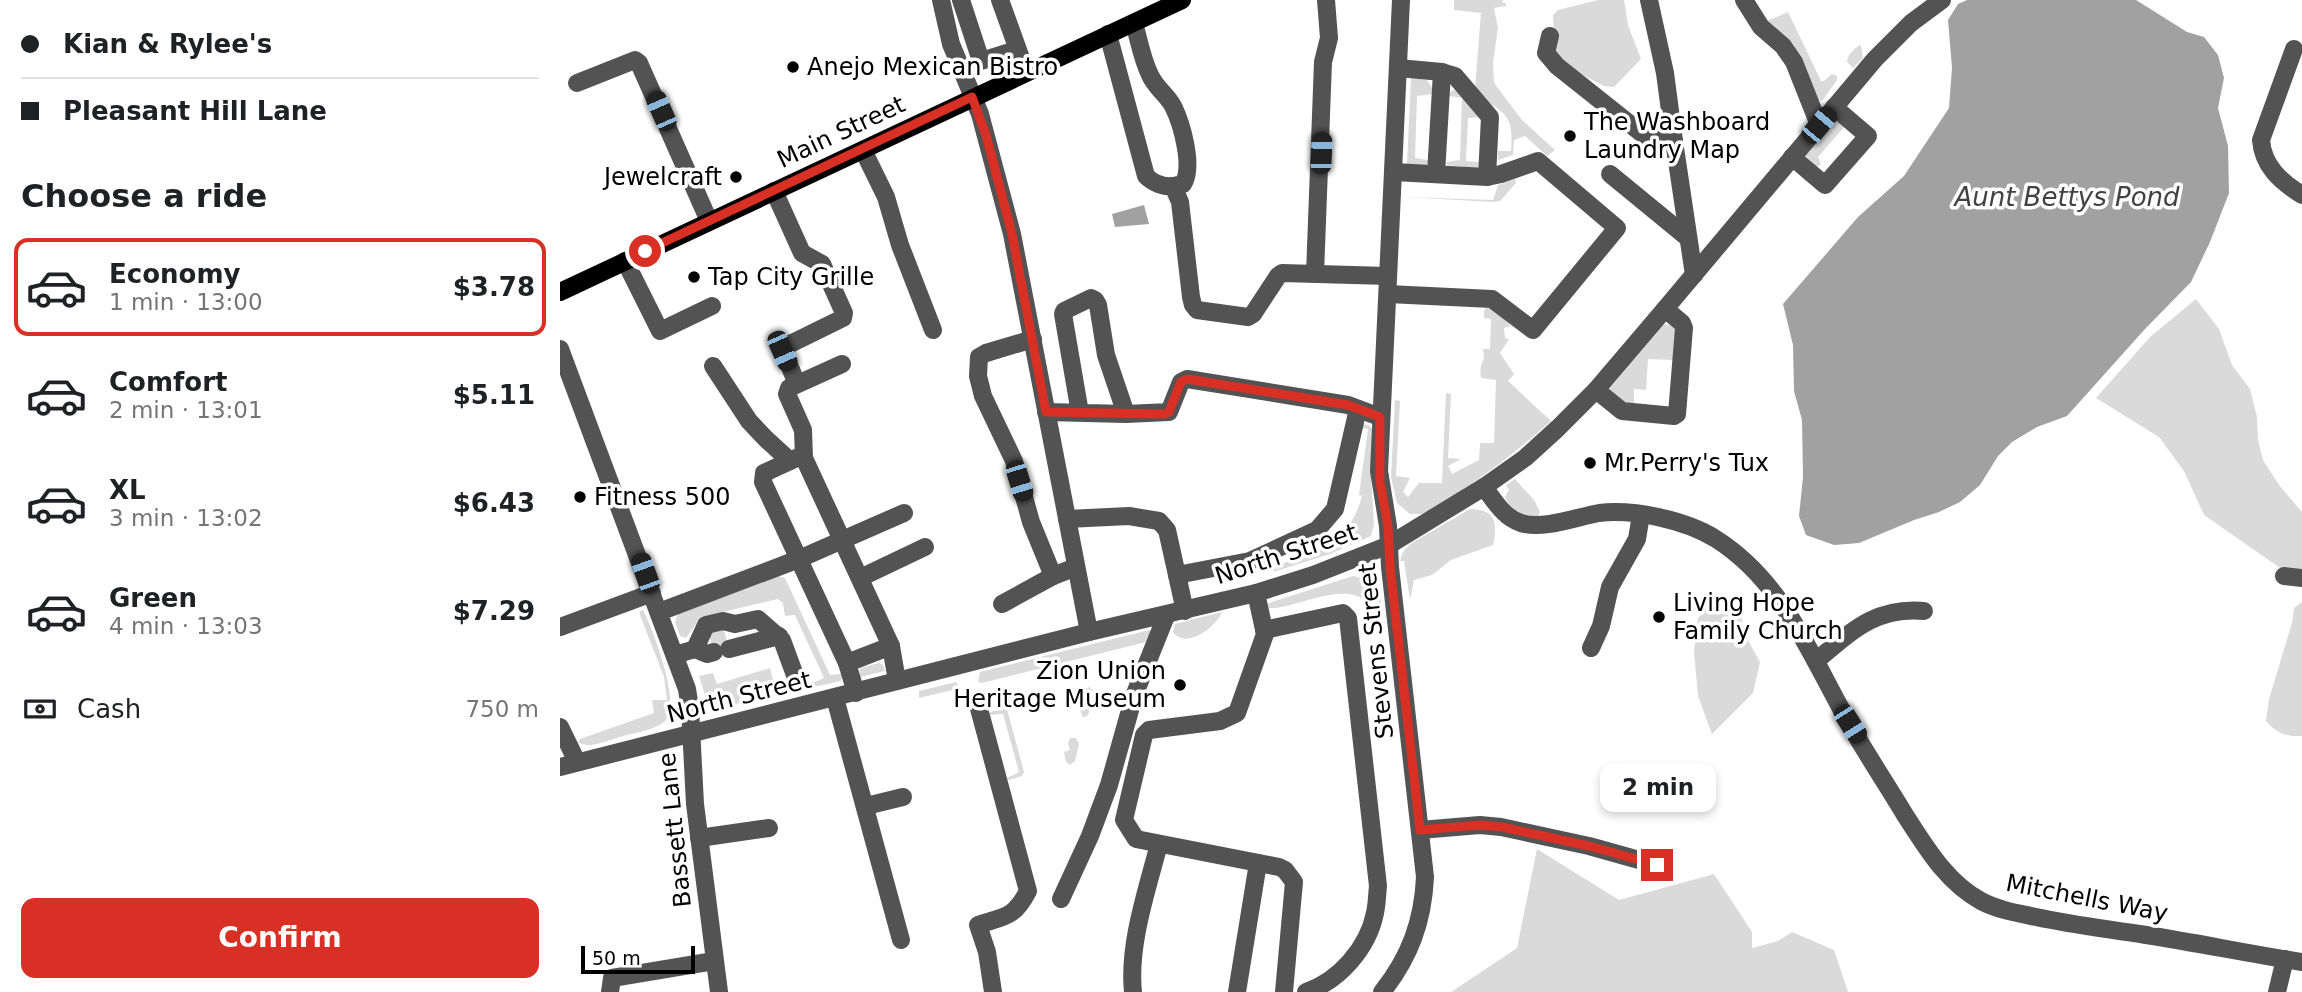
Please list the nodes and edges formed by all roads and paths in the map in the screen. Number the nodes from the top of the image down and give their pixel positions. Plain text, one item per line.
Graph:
1 (943, 0) edge
2 (961, 0) edge
3 (1000, 0) edge
4 (1182, 0) edge
5 (1326, 0) edge
6 (1401, 0) edge
7 (1649, 0) edge
8 (1744, 0) edge
9 (1942, 0) edge
10 (1134, 23) junction
11 (1108, 34) junction
12 (1550, 36) dead end
13 (2294, 49) dead end
14 (1016, 50) junction
15 (1398, 68) junction
16 (1026, 72) junction
17 (1442, 72) junction
18 (578, 83) dead end
19 (972, 97) junction
20 (1834, 107) junction
21 (1819, 125) junction
22 (1674, 141) junction
23 (863, 149) junction
24 (1792, 157) junction
25 (1394, 172) junction
26 (1436, 174) junction
27 (1610, 174) dead end
28 (1494, 175) junction
29 (1173, 186) junction
30 (774, 191) junction
31 (2302, 195) edge
32 (709, 221) junction
33 (1688, 238) junction
34 (625, 261) junction
35 (1315, 274) junction
36 (1694, 275) junction
37 (1388, 285) junction
38 (560, 292) edge
39 (712, 306) dead end
40 (1665, 309) junction
41 (933, 330) dead end
42 (1032, 339) junction
43 (560, 349) edge
44 (842, 364) dead end
45 (713, 366) dead end
46 (797, 384) junction
47 (1595, 390) junction
48 (568, 394) edge
49 (1358, 409) junction
50 (1046, 412) junction
51 (1080, 413) junction
52 (1126, 414) junction
53 (1380, 417) junction
54 (797, 458) junction
55 (1484, 487) junction
56 (904, 513) dead end
57 (1641, 515) junction
58 (1067, 519) junction
59 (842, 540) junction
60 (1389, 545) junction
61 (925, 547) dead end
62 (799, 559) junction
63 (1076, 567) junction
64 (1177, 575) junction
65 (1053, 576) junction
66 (860, 578) junction
67 (652, 593) junction
68 (1256, 593) junction
69 (1002, 604) dead end
70 (1185, 611) junction
71 (1924, 611) dead end
72 (659, 612) junction
73 (1166, 616) junction
74 (560, 627) edge
75 (1265, 629) junction
76 (772, 630) junction
77 (1089, 632) junction
78 (714, 644) junction
79 (891, 646) junction
80 (1591, 648) dead end
81 (675, 655) junction
82 (1816, 661) junction
83 (847, 663) junction
84 (796, 678) dead end
85 (897, 681) junction
86 (856, 693) junction
87 (835, 698) junction
88 (978, 705) dead end
89 (560, 727) edge
90 (691, 734) junction
91 (568, 764) edge
92 (903, 797) dead end
93 (866, 806) junction
94 (769, 828) dead end
95 (1420, 830) junction
96 (699, 838) junction
97 (1159, 844) junction
98 (1258, 863) junction
99 (1657, 865) dead end
100 (1061, 900) dead end
101 (901, 940) dead end
102 (2294, 960) edge
103 (714, 961) junction
104 (610, 992) edge
105 (719, 992) edge
106 (993, 992) edge
107 (1133, 992) edge
108 (1237, 992) edge
109 (1284, 992) edge
110 (1306, 992) edge
111 (1382, 992) edge
112 (2277, 992) edge

1 - 19 street
2 - 14 street
3 - 14 street
4 - 10 main road, Main Street
5 - 35 street
6 - 15 street, Stevens Street
7 - 22 street
8 - 21 street
9 - 20 street, North Street
10 - 11 main road, Main Street
10 - 29 street
11 - 16 main road, Main Street
11 - 29 street
12 - 22 street
13 - 31 street
14 - 16 street
15 - 17 street
15 - 25 street, Stevens Street
16 - 19 main road, Main Street
17 - 26 street
17 - 28 street
18 - 32 street
19 - 23 main road, Main Street
19 - 42 street
20 - 21 street, North Street
20 - 24 street
21 - 24 street, North Street
22 - 33 street
23 - 30 main road, Main Street
23 - 41 street
24 - 36 street, North Street
25 - 26 street
25 - 37 street, Stevens Street
26 - 28 street
27 - 33 street
28 - 37 street
29 - 35 street
30 - 32 main road, Main Street
30 - 46 street
32 - 34 main road, Main Street
33 - 36 street
34 - 38 main road, Main Street
34 - 39 street
35 - 37 street
36 - 40 street, North Street
37 - 53 street, Stevens Street
40 - 47 street, North Street
40 - 47 street
42 - 50 street
42 - 65 street
43 - 48 street, Bassett Lane
44 - 46 street
45 - 54 street
46 - 54 street
47 - 55 street, North Street
48 - 67 street, Bassett Lane
49 - 52 street
49 - 53 street
49 - 64 street
50 - 51 street
50 - 58 street
51 - 52 street
51 - 52 street
53 - 60 street, Stevens Street
54 - 59 street
54 - 62 street
55 - 57 street, Mitchells Way
55 - 60 street, North Street
56 - 59 street
57 - 80 street
57 - 82 street, Mitchells Way
58 - 63 street
58 - 64 street
59 - 62 street
59 - 66 street
60 - 68 street, North Street
60 - 95 street, Stevens Street
61 - 66 street
62 - 72 street
62 - 83 street
63 - 65 street
63 - 77 street
64 - 70 street
65 - 69 street
66 - 79 street
67 - 72 street, Bassett Lane
67 - 74 street
68 - 70 street, North Street
68 - 75 street
70 - 73 street, North Street
71 - 82 street
72 - 81 street, Bassett Lane
73 - 77 street, North Street
73 - 100 street
75 - 97 street
75 - 110 street
76 - 78 street
76 - 78 street
76 - 84 street
77 - 85 street, North Street
78 - 81 street
79 - 83 street
79 - 85 street
81 - 90 street, Bassett Lane
82 - 102 street, Mitchells Way
83 - 86 street
85 - 86 street, North Street
86 - 87 street, North Street
87 - 90 street, North Street
87 - 93 street
88 - 106 street
89 - 91 street
90 - 91 street, North Street
90 - 96 street, Bassett Lane
92 - 93 street
93 - 101 street
94 - 96 street
95 - 99 street
95 - 111 street, Stevens Street
96 - 103 street, Bassett Lane
97 - 98 street
97 - 107 street
98 - 108 street
98 - 109 street
102 - 112 street
103 - 104 street
103 - 105 street, Bassett Lane

